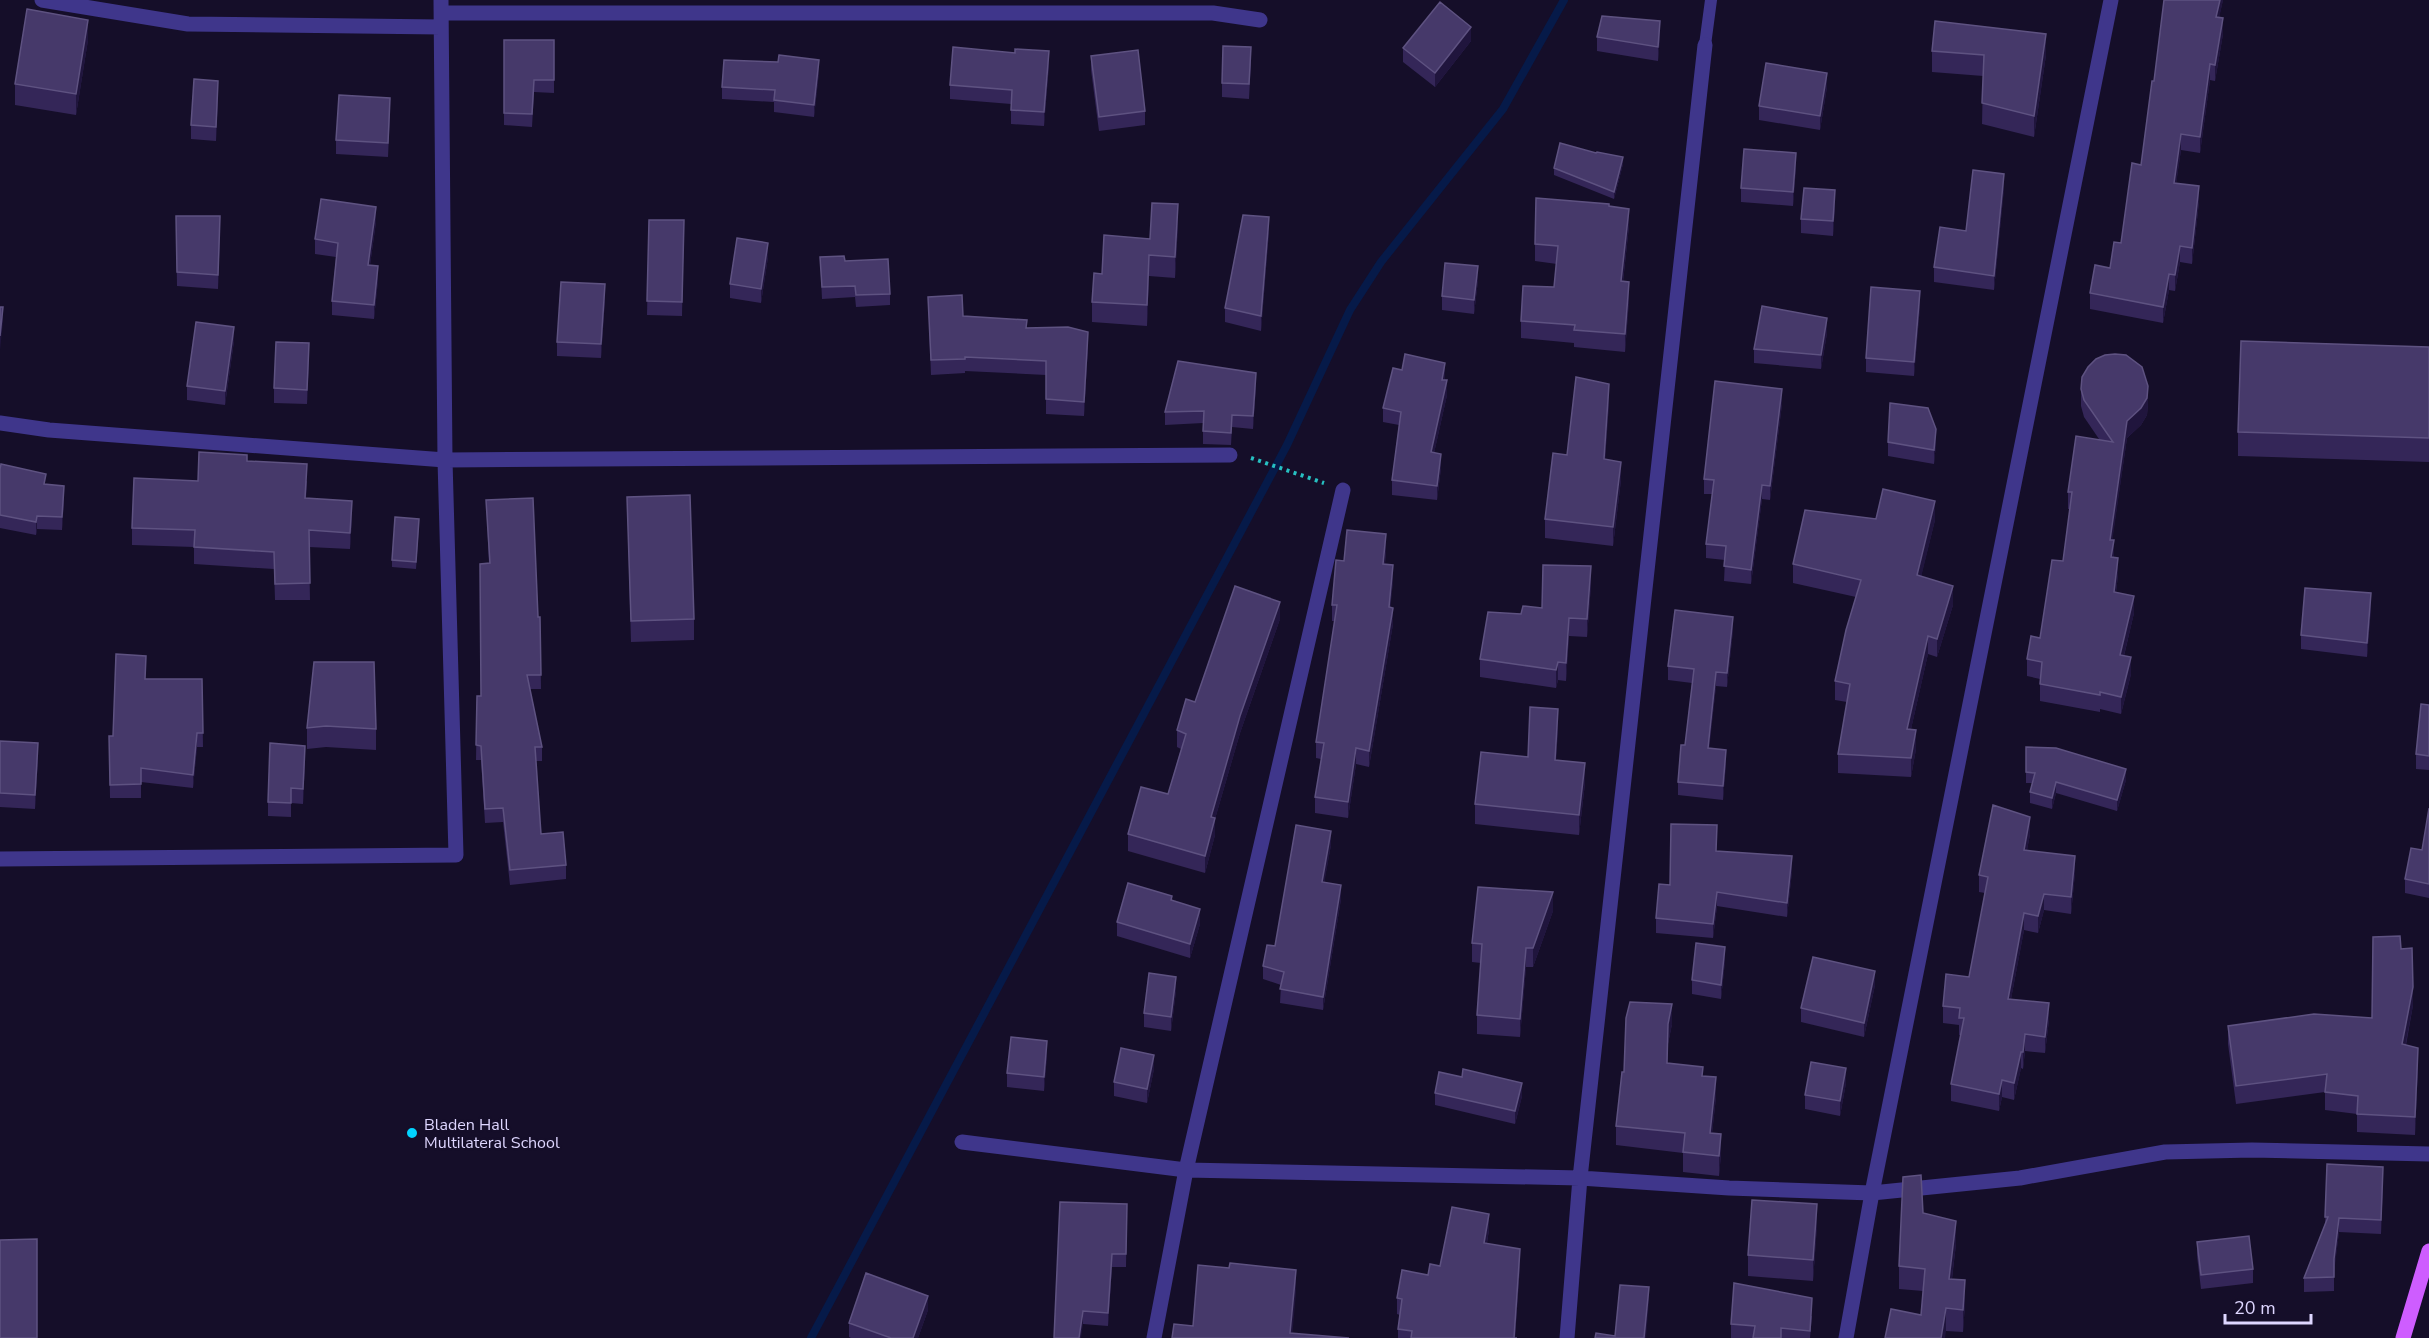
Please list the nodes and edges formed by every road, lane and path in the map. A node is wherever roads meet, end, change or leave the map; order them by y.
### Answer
1 (42, 0) edge
2 (1711, 0) edge
3 (2111, 0) edge
4 (441, 14) edge
5 (1260, 20) dead end
6 (1705, 45) joint
7 (0, 423) edge
8 (1230, 454) dead end
9 (1257, 459) dead end
10 (445, 460) junction
11 (1300, 475) dead end
12 (1343, 490) dead end
13 (0, 859) edge
14 (962, 1142) dead end
15 (2429, 1154) edge
16 (1186, 1170) junction
17 (1580, 1178) junction
18 (1872, 1193) junction
19 (2429, 1251) edge
20 (1154, 1338) edge
21 (1567, 1338) edge
22 (1846, 1338) edge
23 (2403, 1338) edge

1 - 4 street
2 - 6 lane
3 - 18 street
4 - 5 street
4 - 10 street
6 - 17 street
7 - 10 street
8 - 10 street
9 - 11 path
10 - 13 street
12 - 16 street
14 - 16 street
15 - 18 street
16 - 17 street
16 - 20 street
17 - 18 street
17 - 21 street
18 - 22 street
19 - 23 main road

